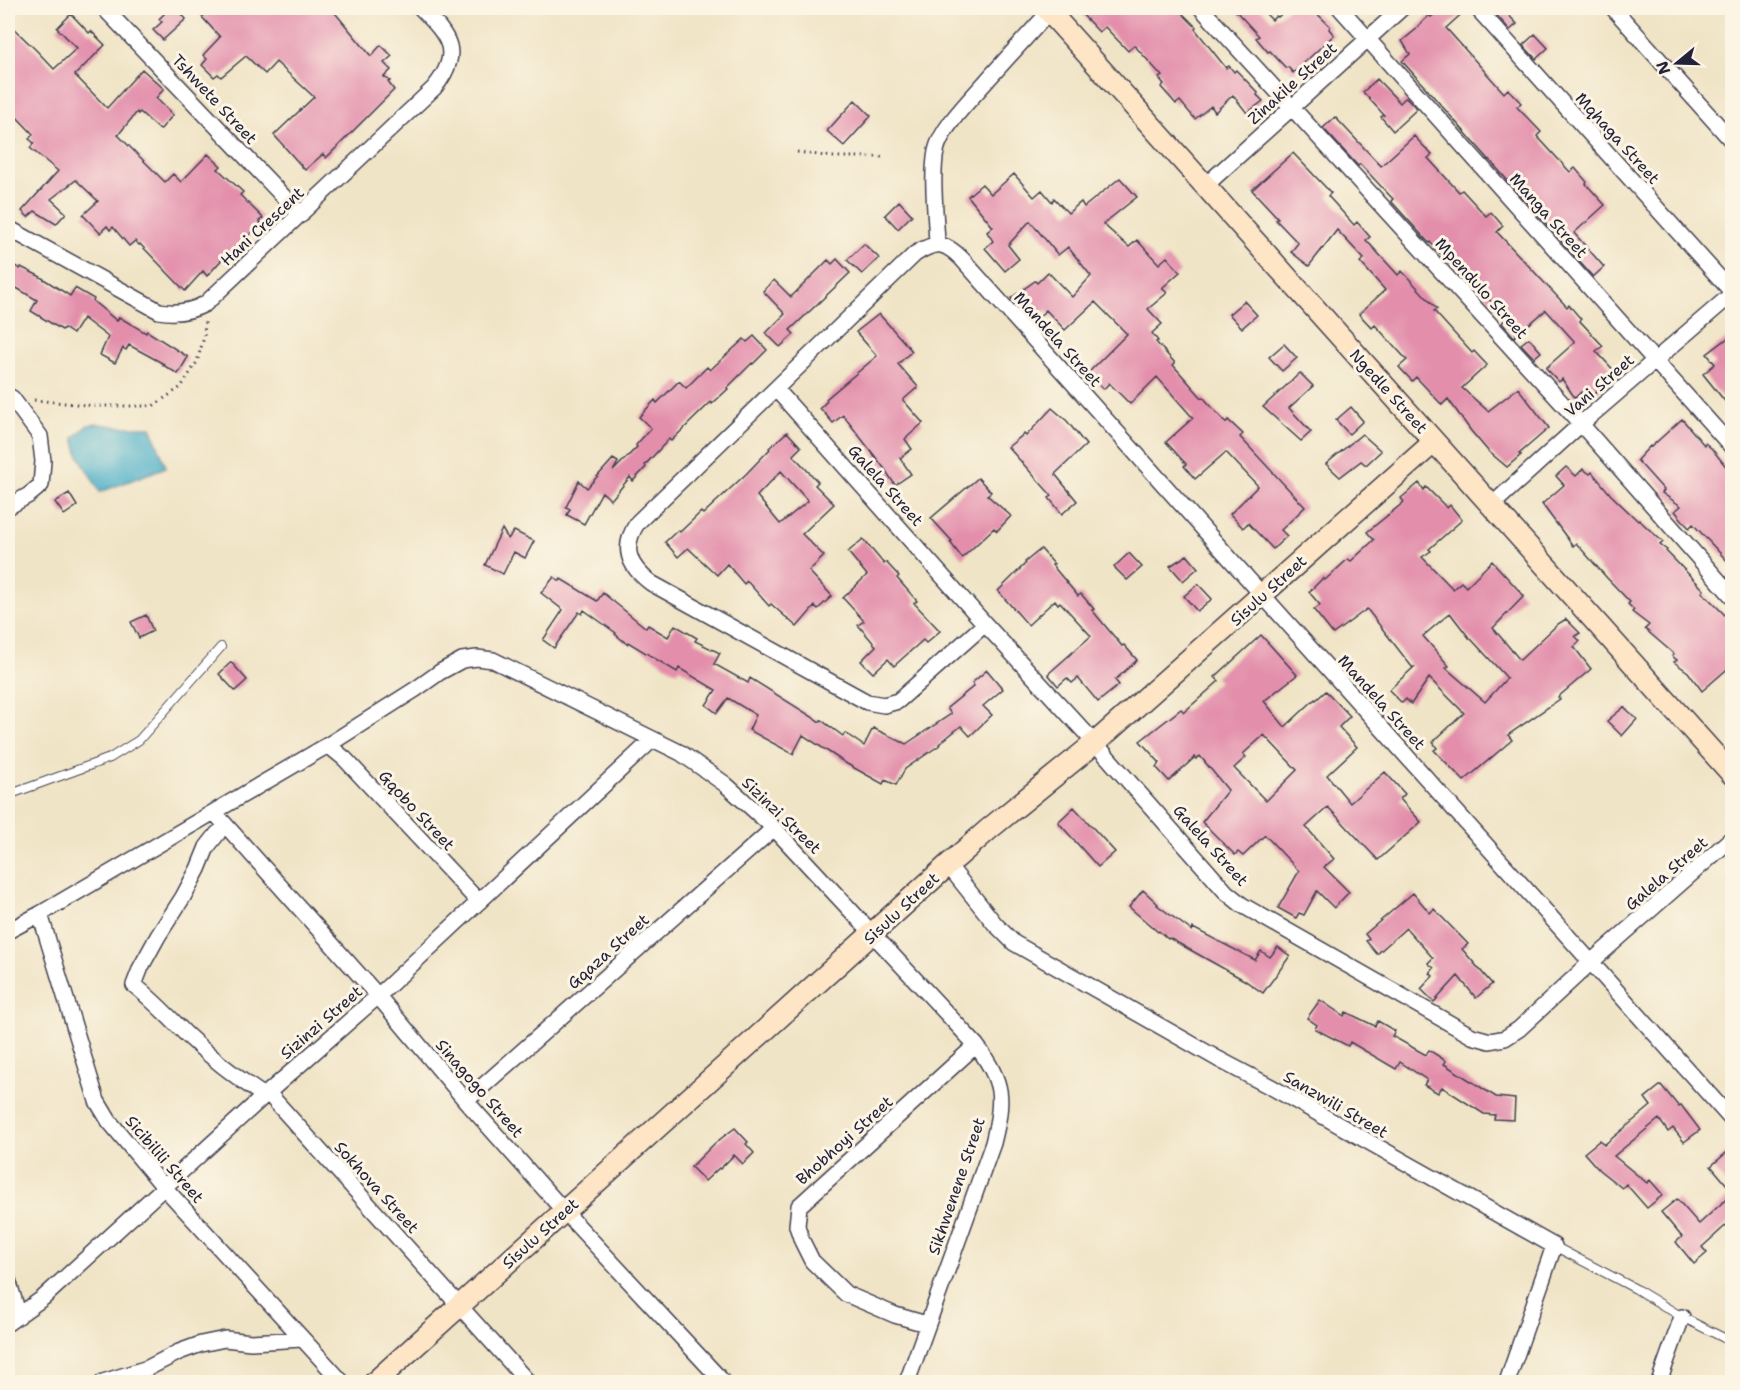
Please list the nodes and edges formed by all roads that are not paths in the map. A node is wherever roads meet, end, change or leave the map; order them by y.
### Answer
1 (104, 8) edge
2 (422, 8) edge
3 (1201, 8) edge
4 (1340, 8) edge
5 (1402, 8) edge
6 (1477, 8) edge
7 (1613, 8) edge
8 (1047, 10) edge
9 (1368, 38) junction
10 (1293, 107) junction
11 (1732, 141) edge
12 (1206, 185) junction
13 (300, 215) junction
14 (8, 228) edge
15 (937, 244) junction
16 (1732, 293) edge
17 (1655, 361) junction
18 (776, 389) junction
19 (10, 397) edge
20 (1581, 424) junction
21 (1434, 442) junction
22 (1732, 447) edge
23 (1492, 505) junction
24 (8, 507) edge
25 (1263, 594) junction
26 (1732, 596) edge
27 (986, 624) junction
28 (222, 647) dead end
29 (652, 740) junction
30 (1095, 743) junction
31 (328, 745) junction
32 (1732, 774) edge
33 (8, 795) edge
34 (214, 812) junction
35 (774, 828) junction
36 (218, 833) dead end
37 (1732, 838) edge
38 (948, 865) junction
39 (479, 902) junction
40 (40, 914) junction
41 (8, 931) edge
42 (872, 934) junction
43 (1590, 963) junction
44 (378, 996) junction
45 (976, 1045) junction
46 (266, 1094) junction
47 (466, 1101) junction
48 (1732, 1120) edge
49 (164, 1187) junction
50 (564, 1211) junction
51 (1554, 1246) junction
52 (8, 1280) edge
53 (459, 1306) junction
54 (1682, 1317) junction
55 (13, 1320) edge
56 (926, 1324) junction
57 (302, 1339) junction
58 (1732, 1342) edge
59 (103, 1383) edge
60 (342, 1383) edge
61 (375, 1383) edge
62 (528, 1383) edge
63 (723, 1383) edge
64 (906, 1383) edge
65 (1507, 1383) edge
66 (1659, 1383) edge

1 - 13 street, Tshwete Street
2 - 13 street, Hani Crescent
3 - 10 street, Mpendulo Street
4 - 9 street, Manga Street
5 - 9 street, Zinakile Street
6 - 16 street, Mqhaga Street
7 - 11 street
8 - 12 street, Ngedle Street
8 - 15 street
9 - 10 street, Zinakile Street
9 - 17 street, Manga Street
10 - 12 street, Zinakile Street
10 - 20 street, Mpendulo Street
12 - 21 street, Ngedle Street
13 - 14 street, Hani Crescent
15 - 18 street
15 - 25 street, Mandela Street
16 - 17 street, Vani Street
17 - 20 street, Vani Street
17 - 22 street, Manga Street
18 - 27 street, Galela Street
18 - 27 street
19 - 24 street
20 - 23 street, Vani Street
20 - 26 street, Mpendulo Street
21 - 23 street, Ngedle Street
21 - 25 street, Sisulu Street
23 - 32 street, Ngedle Street
25 - 30 street, Sisulu Street
25 - 43 street, Mandela Street
27 - 30 street, Galela Street
28 - 33 lane
29 - 31 street, Sizinzi Street
29 - 35 street, Sizinzi Street
29 - 39 street, Sizinzi Street
30 - 38 street, Sisulu Street
30 - 43 street, Galela Street
31 - 34 street, Sizinzi Street
31 - 39 street, Gqobo Street
34 - 40 street, Sizinzi Street
34 - 44 street, Sinagogo Street
35 - 42 street, Sizinzi Street
35 - 47 street, Gqaza Street
36 - 46 street, Sokhova Street
37 - 43 street, Galela Street
38 - 42 street, Sisulu Street
38 - 51 street, Sanzwili Street
39 - 44 street, Sizinzi Street
40 - 41 street, Sizinzi Street
40 - 49 street, Sicibilili Street
42 - 45 street, Sikhwenene Street
42 - 50 street, Sisulu Street
43 - 48 street, Mandela Street
44 - 46 street, Sizinzi Street
44 - 47 street, Sinagogo Street
45 - 56 street, Sikhwenene Street
45 - 56 street, Bhobhoyi Street
46 - 49 street, Sizinzi Street
46 - 53 street, Sokhova Street
47 - 50 street, Sinagogo Street
49 - 55 street, Sizinzi Street
49 - 57 street, Sicibilili Street
50 - 53 street, Sisulu Street
50 - 63 street, Sinagogo Street
51 - 54 lane, Sanzwili Street
51 - 65 street
52 - 55 street
53 - 61 street, Sisulu Street
53 - 62 street, Sokhova Street
54 - 58 lane, Sanzwili Street
54 - 66 street
56 - 64 street, Sikhwenene Street
57 - 59 street
57 - 60 street, Sicibilili Street

